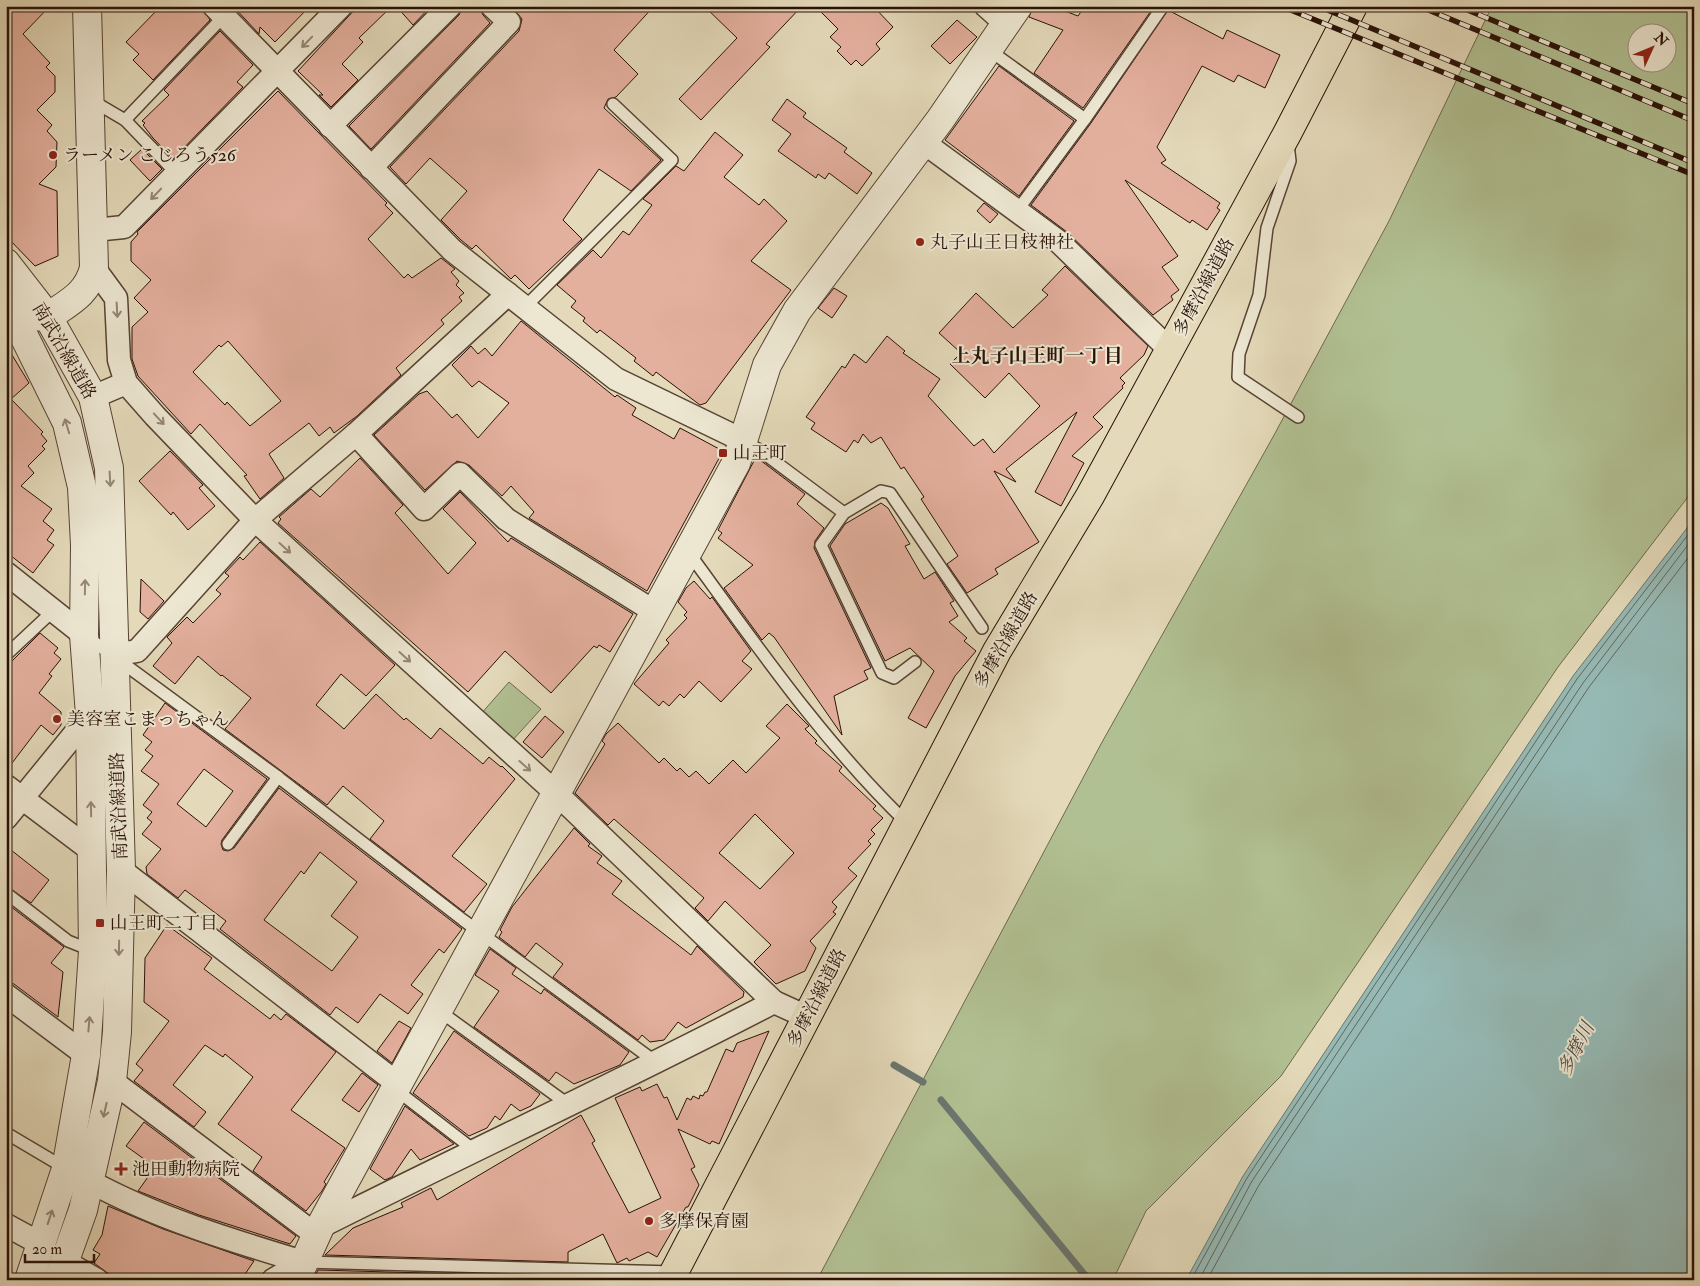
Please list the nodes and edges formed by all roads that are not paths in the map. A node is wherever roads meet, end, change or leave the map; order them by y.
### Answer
1 (87, 6) edge
2 (341, 6) edge
3 (450, 6) edge
4 (492, 6) edge
5 (1353, 6) edge
6 (1161, 8) dead end
7 (219, 11) edge
8 (1003, 12) edge
9 (990, 50) junction
10 (278, 72) junction
11 (89, 98) junction
12 (613, 104) dead end
13 (1085, 119) junction
14 (125, 120) junction
15 (330, 126) junction
16 (1288, 132) junction
17 (923, 142) junction
18 (371, 168) junction
19 (176, 173) junction
20 (1017, 211) junction
21 (94, 230) junction
22 (6, 263) edge
23 (94, 268) junction
24 (516, 301) junction
25 (8, 313) edge
26 (48, 317) junction
27 (1170, 350) junction
28 (126, 383) junction
29 (93, 397) junction
30 (1298, 417) dead end
31 (356, 434) junction
32 (742, 440) junction
33 (844, 512) junction
34 (254, 520) junction
35 (688, 552) junction
36 (6, 574) edge
37 (53, 611) junction
38 (655, 612) junction
39 (982, 628) dead end
40 (84, 635) junction
41 (113, 655) junction
42 (6, 656) edge
43 (915, 662) dead end
44 (90, 715) junction
45 (278, 776) junction
46 (14, 792) edge
47 (556, 794) junction
48 (6, 818) edge
49 (907, 823) junction
50 (228, 844) dead end
51 (92, 851) junction
52 (121, 870) junction
53 (6, 892) edge
54 (480, 932) junction
55 (93, 951) junction
56 (6, 995) edge
57 (774, 1002) junction
58 (438, 1010) junction
59 (807, 1017) junction
60 (86, 1055) junction
61 (657, 1063) junction
62 (112, 1081) junction
63 (396, 1086) junction
64 (569, 1105) junction
65 (6, 1133) edge
66 (474, 1150) junction
67 (78, 1175) junction
68 (6, 1224) edge
69 (318, 1231) junction
70 (42, 1244) junction
71 (61, 1270) edge
72 (300, 1271) edge
73 (672, 1276) edge
74 (29, 1280) edge
75 (97, 1280) edge
76 (273, 1280) edge

1 - 11 street
2 -> 10 street
3 - 15 street
4 - 18 street
5 - 16 main road, 多摩沿線道路
6 - 13 lane
7 - 10 street
7 - 14 lane
8 - 9 street
9 - 13 lane
9 - 17 street
10 - 15 street
10 - 19 street
11 - 14 lane
11 - 21 street
12 - 24 lane
13 - 20 lane
14 - 19 lane
15 - 18 street
16 - 27 main road, 多摩沿線道路
16 - 30 lane
17 - 20 street
17 - 32 street
18 - 24 street
19 -> 21 street
20 - 27 street
21 - 23 street
22 - 26 street, 南武沿線道路
23 - 26 street
23 -> 28 street
24 - 31 street
24 - 32 street
25 - 26 street
40 -> 25 street, 南武沿線道路
26 - 29 street, 南武沿線道路
27 - 49 main road, 多摩沿線道路
28 - 29 street
28 -> 34 street
29 -> 41 street, 南武沿線道路
31 - 34 street
31 - 38 street
32 - 33 lane
32 - 35 street
33 - 39 lane
33 - 43 lane
34 - 41 street
34 -> 47 street
35 - 38 street
35 - 49 lane
36 - 37 street
37 - 40 street
37 - 42 lane
38 - 47 street
40 - 41 lane
40 - 44 street, 南武沿線道路
41 - 45 lane
41 - 52 street, 南武沿線道路
44 - 46 street
51 -> 44 street, 南武沿線道路
45 - 50 lane
45 - 54 lane
46 - 48 street
46 - 51 street
47 - 54 street
47 - 57 street
49 - 59 main road, 多摩沿線道路
51 - 55 street, 南武沿線道路
52 -> 62 street, 南武沿線道路
52 - 63 street
53 - 55 lane
54 - 58 street
54 - 61 lane
60 -> 55 street, 南武沿線道路
56 - 60 street
57 - 59 street
57 - 61 street
58 - 63 street
58 - 64 lane
59 - 73 main road, 多摩沿線道路
60 - 67 street, 南武沿線道路
61 - 64 street
62 -> 67 street, 南武沿線道路
62 - 69 street
63 - 66 lane
63 - 69 street
64 - 66 street
65 - 67 lane
66 - 69 street
70 -> 67 street, 南武沿線道路
67 - 71 street, 南武沿線道路
67 - 72 street
68 - 70 street
69 - 72 street
70 - 74 street, 南武沿線道路
71 - 75 street
72 - 73 lane
72 - 76 street

